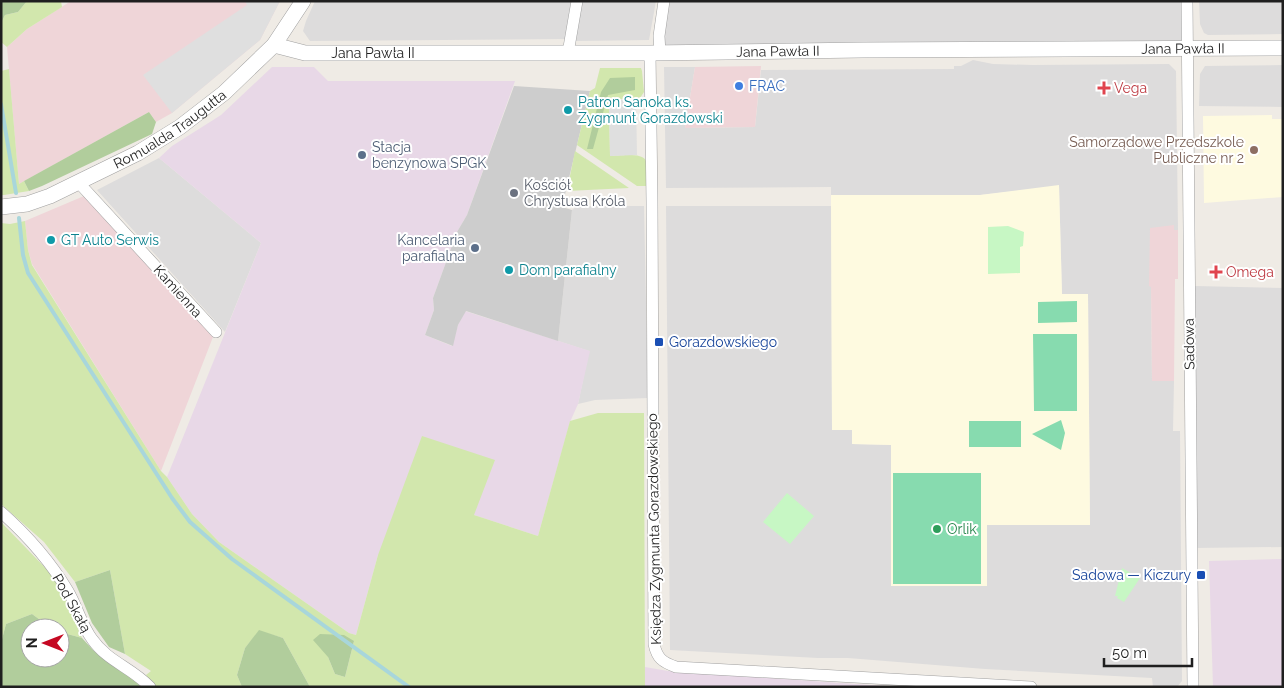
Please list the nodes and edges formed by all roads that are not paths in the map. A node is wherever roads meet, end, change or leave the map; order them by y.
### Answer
1 (303, 1) edge
2 (577, 1) edge
3 (664, 1) edge
4 (1187, 1) edge
5 (274, 45) junction
6 (1187, 48) junction
7 (1283, 48) edge
8 (568, 53) junction
9 (655, 53) junction
10 (79, 183) junction
11 (1, 207) edge
12 (216, 332) dead end
13 (1, 512) edge
14 (150, 687) edge
15 (1031, 687) edge
16 (1193, 687) edge

1 - 5 street, Romualda Traugutta
2 - 8 street
3 - 9 street
4 - 6 street, Sadowa
5 - 8 street, Jana Pawła II
5 - 10 street, Romualda Traugutta
6 - 7 street, Jana Pawła II
6 - 9 street, Jana Pawła II
6 - 16 street, Sadowa
8 - 9 street, Jana Pawła II
9 - 15 street, Księdza Zygmunta Gorazdowskiego
10 - 11 street, Romualda Traugutta
10 - 12 street, Kamienna
13 - 14 street, Pod Skałą

